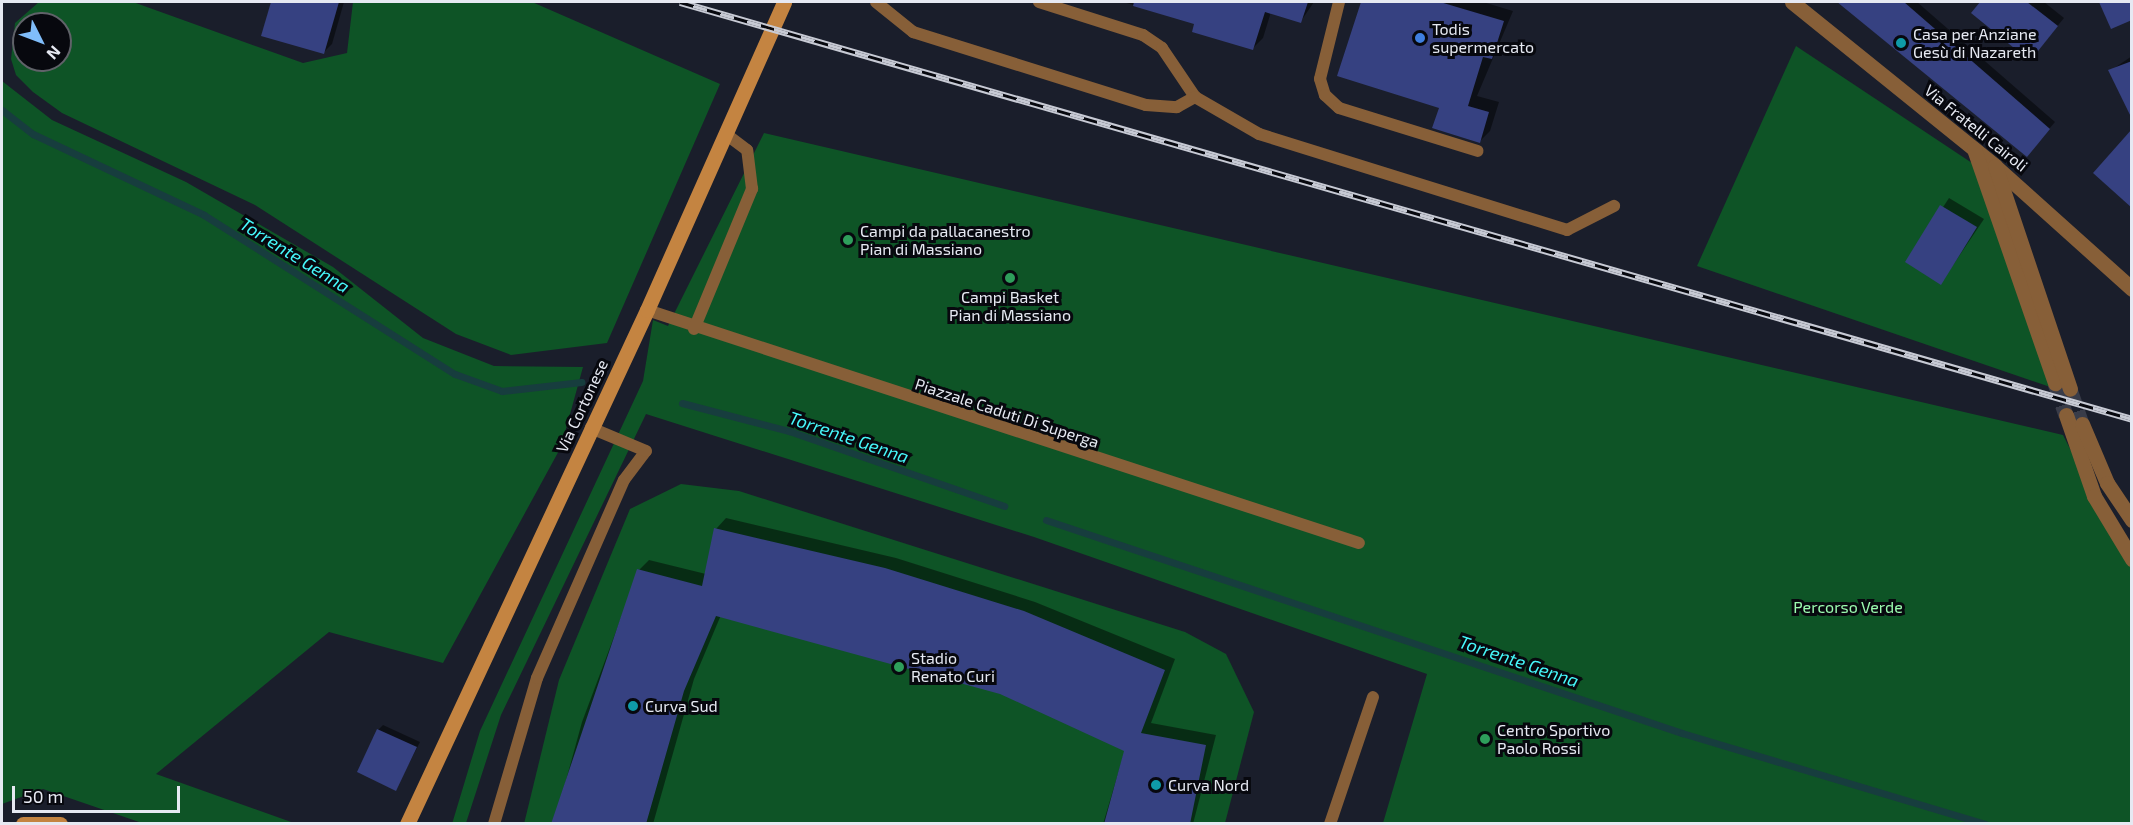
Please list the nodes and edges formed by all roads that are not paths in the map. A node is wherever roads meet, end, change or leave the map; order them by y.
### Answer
1 (784, 2) edge
2 (876, 2) edge
3 (1039, 2) edge
4 (1338, 2) edge
5 (1792, 2) edge
6 (1195, 97) junction
7 (726, 134) junction
8 (1974, 149) junction
9 (1478, 151) dead end
10 (1995, 166) junction
11 (1614, 206) dead end
12 (2132, 289) edge
13 (647, 310) junction
14 (694, 329) junction
15 (2055, 383) tunnel mouth
16 (2070, 389) tunnel mouth
17 (2066, 415) tunnel mouth
18 (2082, 424) tunnel mouth
19 (591, 428) junction
20 (2129, 512) edge
21 (1359, 543) dead end
22 (2132, 559) edge
23 (1372, 697) dead end
24 (23, 824) edge
25 (60, 824) edge
26 (407, 824) edge
27 (494, 824) edge
28 (1330, 824) edge

1 - 7 main road, Via Cortonese
2 - 6 lane
3 - 6 lane
4 - 9 lane
5 - 8 street, Via Fratelli Cairoli
6 - 11 lane
7 - 13 main road, Via Cortonese
7 - 14 lane
8 - 10 street, Via Fratelli Cairoli
8 - 15 street
10 - 12 street, Via Fratelli Cairoli
10 - 16 street
13 - 14 lane, Piazzale Caduti Di Superga
13 - 19 main road, Via Cortonese
14 - 21 lane, Piazzale Caduti Di Superga
17 - 22 street
18 - 20 street
19 - 26 main road, Via Cortonese
19 - 27 lane
23 - 28 lane
24 - 25 main road

